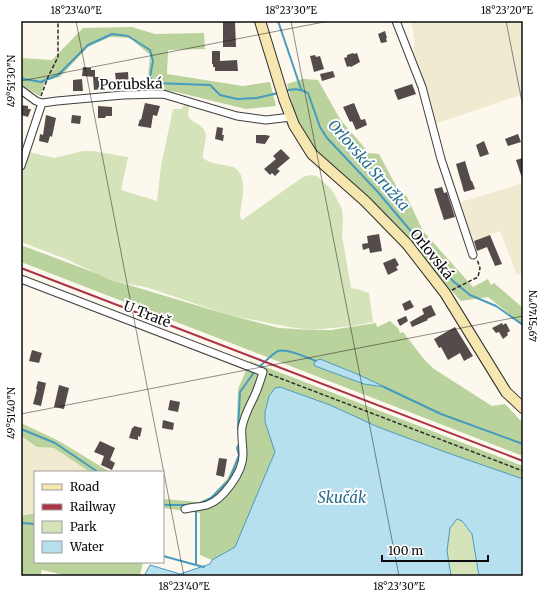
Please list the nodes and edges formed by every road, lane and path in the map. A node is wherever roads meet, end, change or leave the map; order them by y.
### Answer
1 (58, 21) edge
2 (260, 21) edge
3 (396, 21) edge
4 (44, 88) dead end
5 (21, 90) edge
6 (42, 103) junction
7 (291, 117) junction
8 (21, 166) edge
9 (473, 255) joint
10 (21, 279) edge
11 (457, 287) dead end
12 (262, 371) junction
13 (523, 408) edge
14 (523, 471) edge
15 (188, 508) dead end

1 - 4 path
2 - 7 main road, Orlovská
3 - 9 street
5 - 6 street
6 - 7 street, Porubská
6 - 8 street
7 - 13 main road, Orlovská
9 - 11 path
10 - 12 street, U Tratě
12 - 14 path
12 - 15 street

